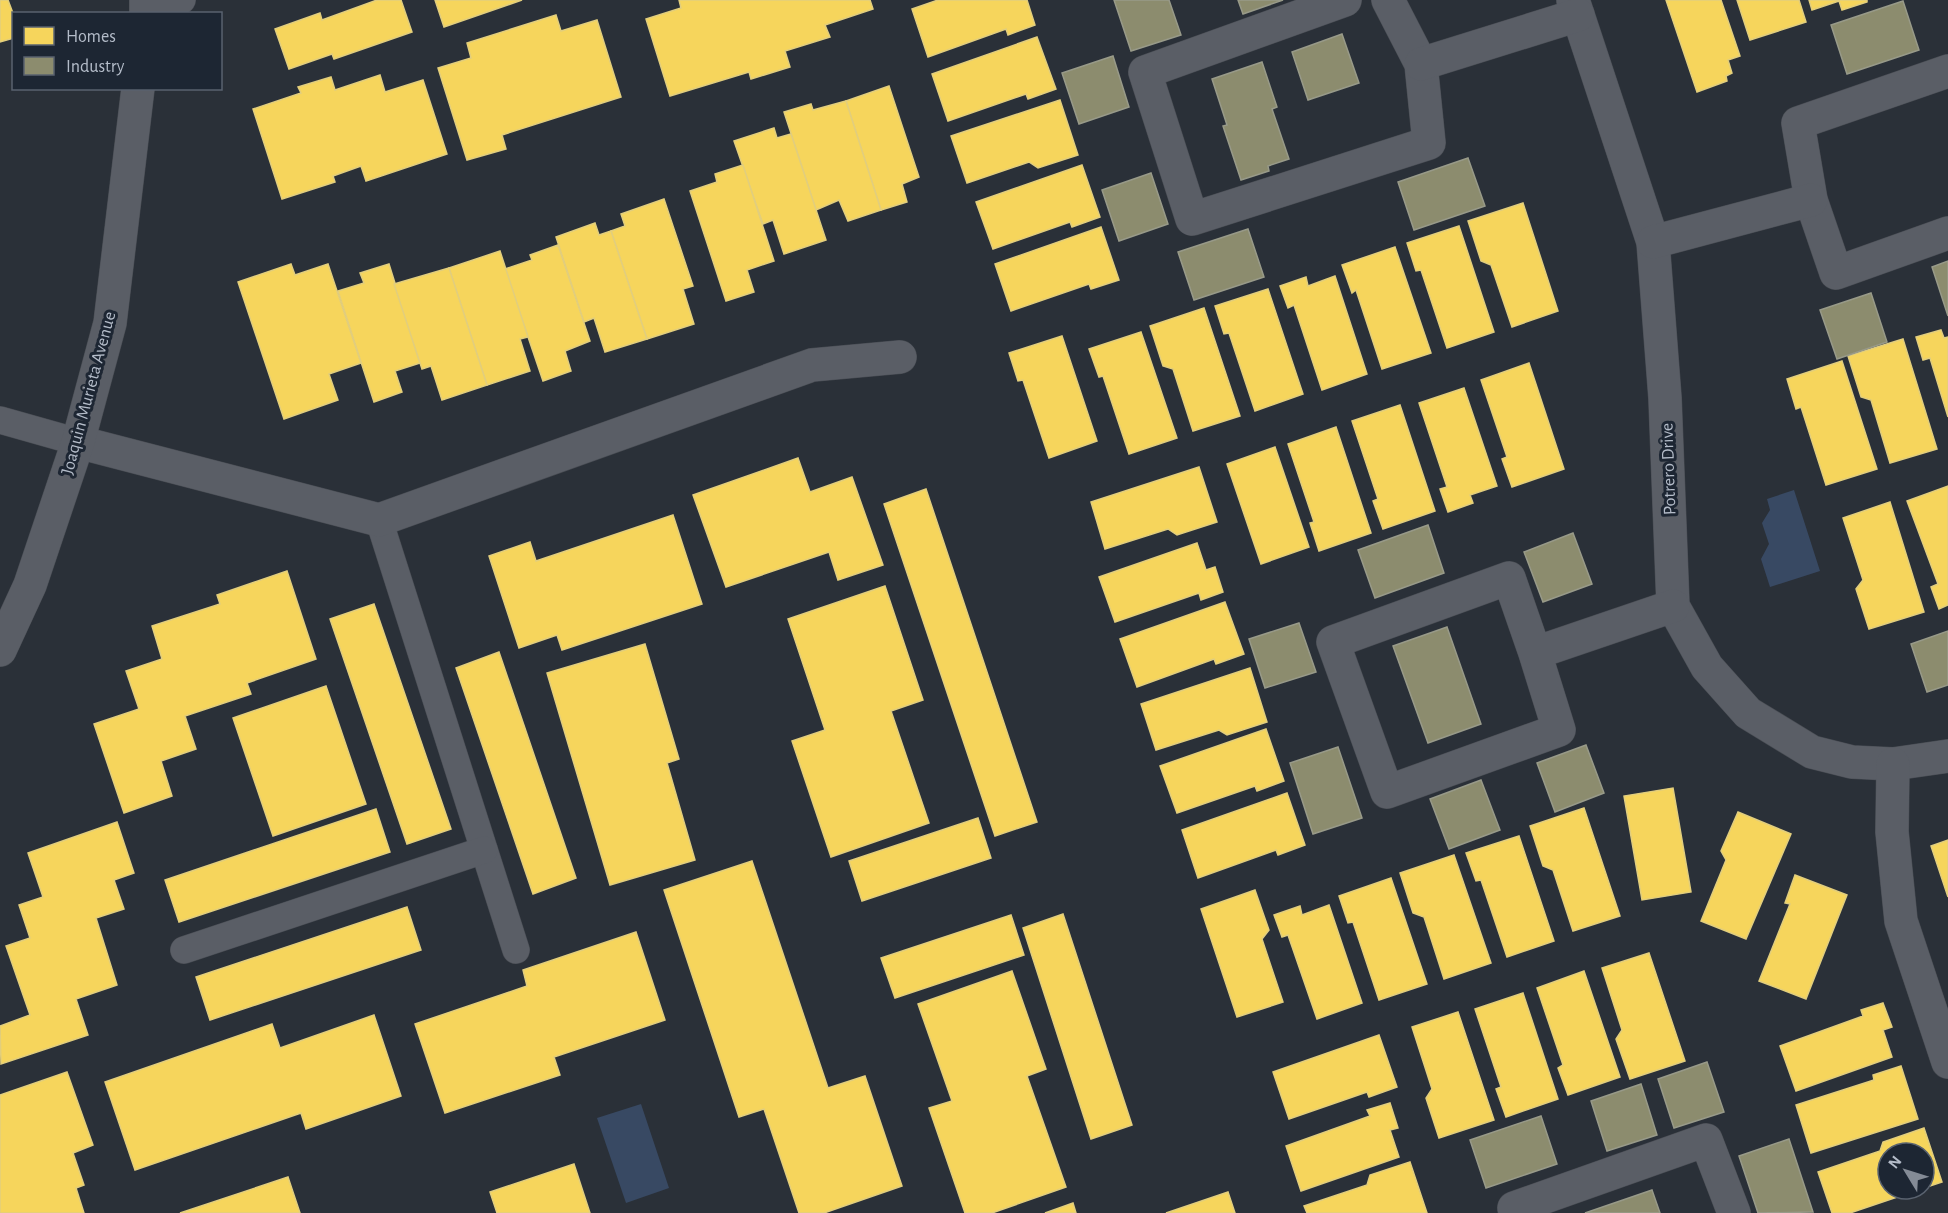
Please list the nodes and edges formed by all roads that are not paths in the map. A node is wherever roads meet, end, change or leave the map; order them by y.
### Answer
1 (182, 0) edge
2 (1345, 0) edge
3 (1388, 0) edge
4 (147, 6) edge
5 (1576, 7) edge
6 (1421, 64) junction
7 (1948, 70) edge
8 (138, 90) edge
9 (1811, 200) junction
10 (1948, 233) edge
11 (1653, 242) junction
12 (900, 357) dead end
13 (0, 420) edge
14 (78, 442) junction
15 (379, 520) junction
16 (1673, 606) junction
17 (0, 650) edge
18 (1535, 653) junction
19 (1948, 756) edge
20 (1893, 764) junction
21 (484, 850) junction
22 (184, 950) dead end
23 (516, 950) dead end
24 (1948, 1060) edge
25 (1516, 1213) edge
26 (1734, 1213) edge

1 - 4 lane
2 - 6 street
3 - 6 street
5 - 6 street
5 - 11 street, Potrero Drive
7 - 9 street
8 - 14 street, Joaquin Murieta Avenue
9 - 10 street
9 - 11 street
11 - 16 street, Potrero Drive
12 - 15 street
13 - 14 lane
14 - 15 street
14 - 17 street, Joaquin Murieta Avenue
15 - 21 lane
16 - 18 street
16 - 20 street, Potrero Drive
18 - 18 street
19 - 20 street, Potrero Drive
20 - 24 street
21 - 22 lane
21 - 23 lane
25 - 26 street

